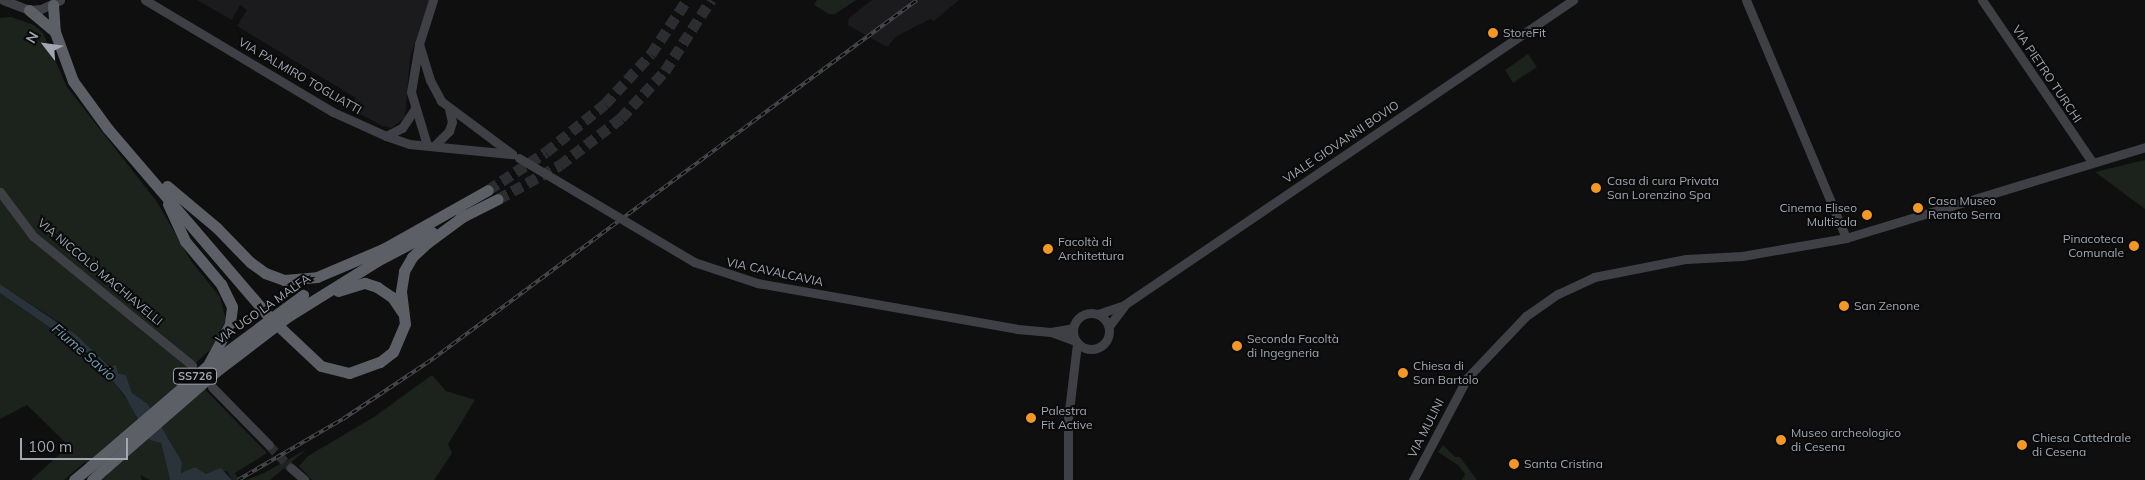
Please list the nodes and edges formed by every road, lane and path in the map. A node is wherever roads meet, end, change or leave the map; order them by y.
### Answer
1 (145, 0) edge
2 (434, 0) edge
3 (1573, 0) edge
4 (1746, 0) edge
5 (1982, 0) edge
6 (2, 2) edge
7 (56, 2) edge
8 (29, 10) junction
9 (55, 32) junction
10 (419, 44) junction
11 (448, 107) junction
12 (414, 110) junction
13 (108, 129) junction
14 (386, 136) junction
15 (430, 145) junction
16 (2145, 147) edge
17 (515, 156) junction
18 (2092, 162) junction
19 (155, 181) junction
20 (488, 190) tunnel mouth
21 (0, 192) edge
22 (498, 199) tunnel mouth
23 (465, 216) junction
24 (1846, 238) junction
25 (390, 246) junction
26 (1124, 305) junction
27 (403, 313) junction
28 (1098, 314) junction
29 (287, 317) junction
30 (1109, 326) junction
31 (1073, 328) junction
32 (1051, 332) junction
33 (1076, 342) junction
34 (1094, 350) junction
35 (192, 365) dead end
36 (206, 367) junction
37 (1076, 369) junction
38 (212, 387) dead end
39 (269, 446) tunnel mouth
40 (98, 467) junction
41 (291, 468) tunnel mouth
42 (74, 480) edge
43 (92, 480) edge
44 (305, 480) edge
45 (1068, 480) edge
46 (1413, 480) edge

1 - 14 street, VIA PALMIRO TOGLIATTI
2 - 10 street
3 - 26 street, VIALE GIOVANNI BOVIO
4 - 24 street
5 - 18 street, VIA PIETRO TURCHI
6 - 8 street
7 - 8 street
7 - 9 highway
8 - 9 highway
9 - 13 highway
10 - 11 street, VIA CAVALCAVIA
10 - 12 street
11 - 15 street
11 - 17 street, VIA CAVALCAVIA
12 - 14 street
12 - 15 street
13 - 19 highway
13 - 25 highway
14 - 15 street, VIA PALMIRO TOGLIATTI
15 - 17 street, VIA PALMIRO TOGLIATTI
16 - 18 street, VIA MULINI
17 - 32 street, VIA CAVALCAVIA, bridge
18 - 24 street, VIA MULINI
19 - 27 highway
19 - 36 highway, bridge
20 - 25 highway, VIA UGO LA MALFA / SS726
21 - 35 street, VIA NICCOLÒ MACHIAVELLI
22 - 23 highway, VIA UGO LA MALFA / SS726
23 - 27 highway
23 - 29 highway, VIA UGO LA MALFA / SS726
24 - 46 street, VIA MULINI
25 - 36 highway, VIA UGO LA MALFA / SS726, bridge
26 - 28 street, VIALE GIOVANNI BOVIO
26 - 30 street, VIALE GIOVANNI BOVIO
27 - 29 highway
28 - 30 street
28 - 31 street
29 - 40 highway, VIA UGO LA MALFA / SS726, bridge
30 - 34 street
31 - 32 street, VIA CAVALCAVIA
31 - 33 street
32 - 33 street, VIA CAVALCAVIA
33 - 34 street
33 - 37 street
34 - 37 street
36 - 40 highway, VIA UGO LA MALFA / SS726, bridge
37 - 45 street
38 - 39 street
40 - 42 highway, VIA UGO LA MALFA / SS726
40 - 43 highway, VIA UGO LA MALFA / SS726
41 - 44 street

